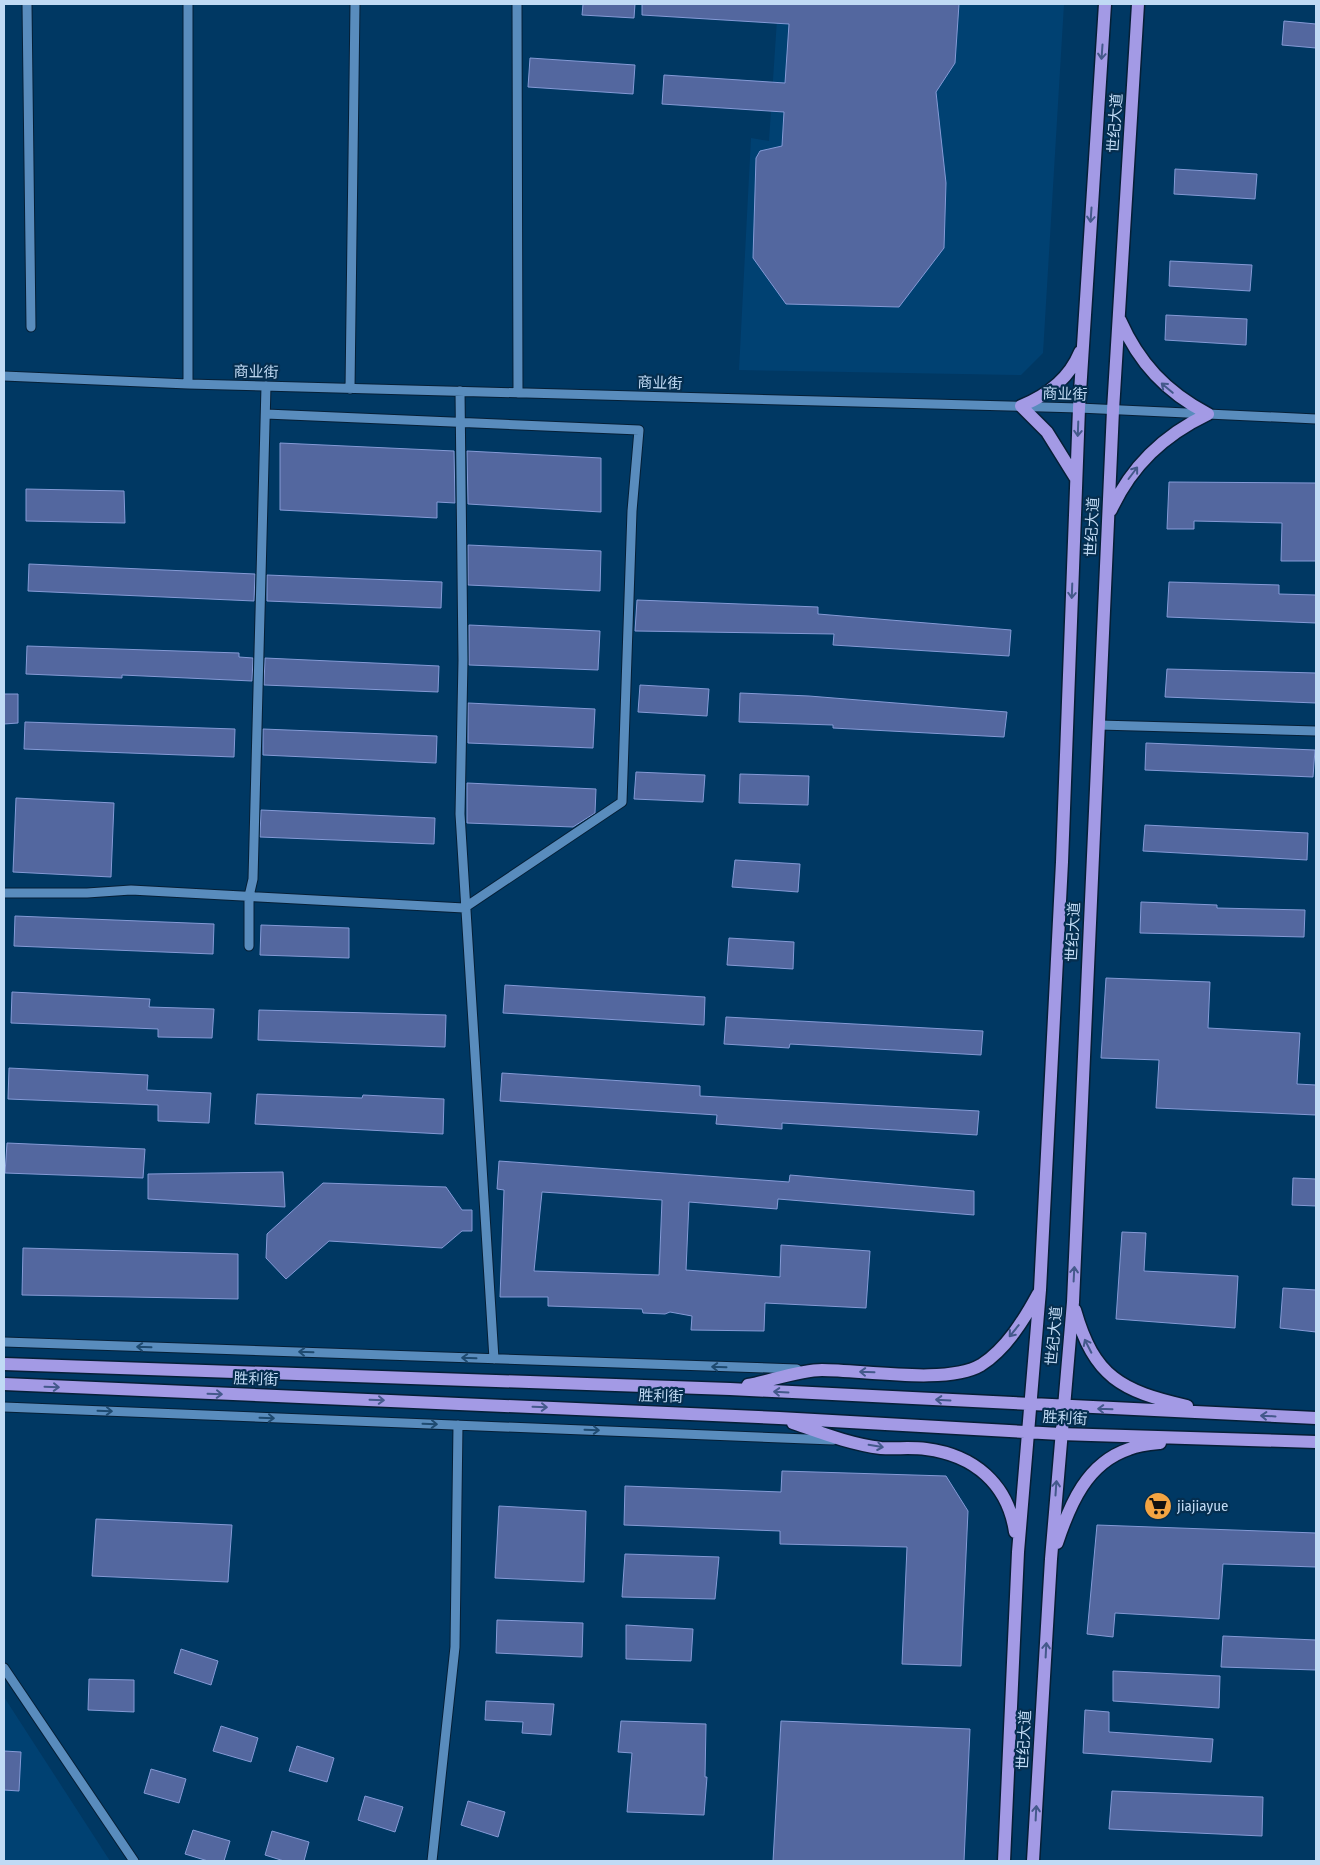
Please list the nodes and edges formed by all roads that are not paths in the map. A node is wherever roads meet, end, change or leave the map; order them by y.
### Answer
1 (27, 4) edge
2 (188, 4) edge
3 (355, 4) edge
4 (517, 4) edge
5 (1105, 4) edge
6 (1138, 4) edge
7 (1119, 318) junction
8 (31, 327) dead end
9 (1083, 344) junction
10 (4, 376) edge
11 (188, 384) junction
12 (266, 386) junction
13 (350, 388) junction
14 (460, 391) junction
15 (518, 393) junction
16 (1021, 406) junction
17 (1079, 408) junction
18 (266, 414) junction
19 (1208, 414) junction
20 (1316, 419) edge
21 (1076, 480) junction
22 (1108, 515) junction
23 (1099, 725) junction
24 (1316, 731) edge
25 (4, 892) edge
26 (249, 896) junction
27 (464, 908) junction
28 (249, 946) dead end
29 (1040, 1290) junction
30 (1073, 1302) junction
31 (4, 1342) edge
32 (494, 1359) junction
33 (4, 1364) edge
34 (820, 1370) junction
35 (4, 1384) edge
36 (730, 1389) junction
37 (1030, 1405) junction
38 (4, 1407) edge
39 (1064, 1408) junction
40 (1219, 1413) junction
41 (779, 1418) junction
42 (1316, 1418) edge
43 (458, 1425) junction
44 (1026, 1432) junction
45 (1060, 1434) junction
46 (1218, 1439) junction
47 (843, 1440) junction
48 (1316, 1442) edge
49 (1018, 1552) junction
50 (1051, 1559) junction
51 (4, 1668) edge
52 (134, 1861) edge
53 (432, 1861) edge
54 (1004, 1861) edge
55 (1034, 1861) edge

1 - 8 street
2 - 11 street
3 - 13 street
4 - 15 street
5 -> 9 main road, 世纪大道
6 - 7 main road, 世纪大道
19 -> 7 main road
7 - 22 main road, 世纪大道
9 - 16 main road
9 - 17 main road, 世纪大道
10 - 11 street, 商业街
11 - 12 street, 商业街
12 - 13 street, 商业街
12 - 18 street
13 - 14 street, 商业街
14 - 15 street, 商业街
14 - 27 street
15 - 16 street, 商业街
16 - 17 street, 商业街
16 - 21 main road
17 - 19 street, 商业街
17 -> 21 main road, 世纪大道
18 - 26 street
18 - 27 street
19 - 20 street, 商业街
22 -> 19 main road
21 -> 29 main road, 世纪大道
22 - 23 main road, 世纪大道
23 - 24 street
30 -> 23 main road, 世纪大道
25 - 26 street
26 - 27 street
26 - 28 street
27 - 32 street
29 -> 34 main road
29 - 37 main road, 世纪大道
30 - 39 main road, 世纪大道
40 -> 30 main road
32 -> 31 street
34 -> 32 street
33 - 36 main road, 胜利街
34 - 36 main road
35 -> 41 main road, 胜利街
37 -> 36 main road, 胜利街
37 - 39 main road, 胜利街
37 - 44 main road, 世纪大道
38 -> 43 street
40 -> 39 main road, 胜利街
39 - 45 main road, 世纪大道
42 -> 40 main road, 胜利街
41 - 44 main road, 胜利街
41 - 47 main road
43 -> 47 street
43 - 53 street
44 - 45 main road, 胜利街
44 - 49 main road, 世纪大道
45 - 46 main road, 胜利街
50 -> 45 main road, 世纪大道
46 - 48 main road, 胜利街
46 - 50 main road
47 -> 49 main road
49 - 54 main road, 世纪大道
55 -> 50 main road, 世纪大道
51 - 52 street

